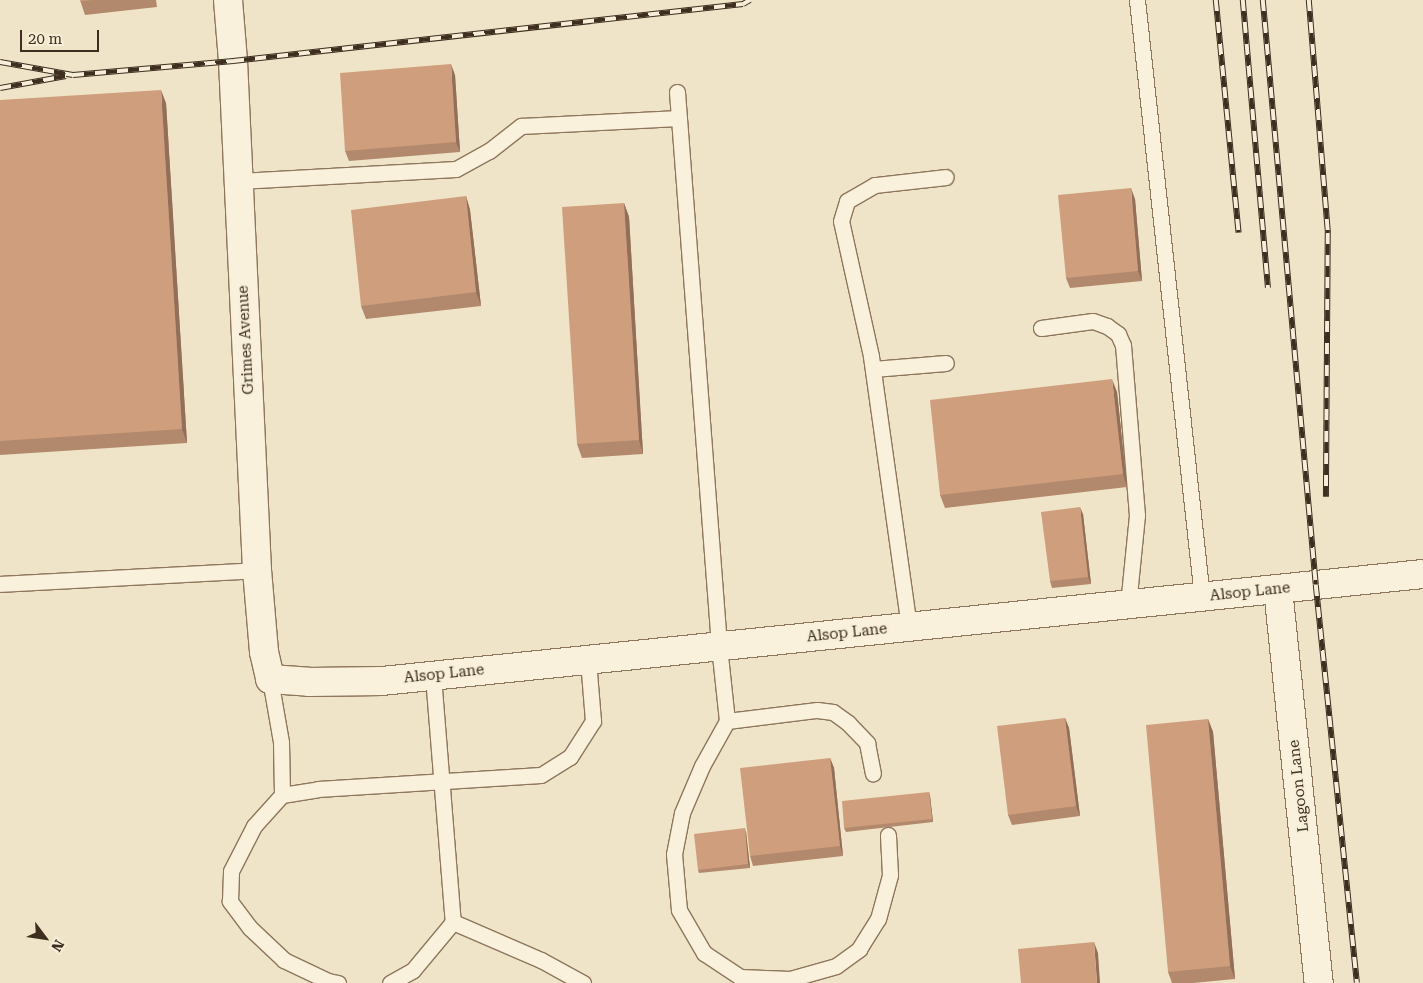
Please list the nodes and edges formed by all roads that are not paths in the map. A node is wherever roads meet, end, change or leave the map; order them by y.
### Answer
1 (228, 0) edge
2 (1137, 0) edge
3 (677, 92) dead end
4 (679, 118) junction
5 (946, 177) dead end
6 (239, 181) junction
7 (1041, 328) dead end
8 (946, 363) dead end
9 (873, 369) junction
10 (257, 570) junction
11 (1423, 574) edge
12 (0, 584) edge
13 (1278, 590) junction
14 (1202, 597) junction
15 (1128, 605) junction
16 (909, 627) junction
17 (719, 646) junction
18 (588, 660) junction
19 (433, 676) junction
20 (270, 678) junction
21 (727, 721) junction
22 (873, 773) dead end
23 (442, 782) junction
24 (282, 796) junction
25 (888, 835) dead end
26 (453, 922) junction
27 (338, 983) edge
28 (390, 983) edge
29 (583, 983) edge
30 (1319, 983) edge

1 - 6 street, Grimes Avenue
2 - 14 lane
3 - 4 lane
4 - 6 lane
4 - 17 lane
5 - 9 lane
6 - 10 street, Grimes Avenue
7 - 15 lane
8 - 9 lane
9 - 16 lane
10 - 12 lane
10 - 20 street, Grimes Avenue
11 - 13 street, Alsop Lane
13 - 14 street, Alsop Lane
13 - 30 street, Lagoon Lane
14 - 15 street, Alsop Lane
15 - 16 street, Alsop Lane
16 - 17 street, Alsop Lane
17 - 18 street, Alsop Lane
17 - 21 lane
18 - 19 street, Alsop Lane
18 - 23 lane
19 - 20 street, Alsop Lane
19 - 23 lane
20 - 24 lane
21 - 22 lane
21 - 25 lane
23 - 24 lane
23 - 26 lane
24 - 27 lane
26 - 28 lane
26 - 29 lane

